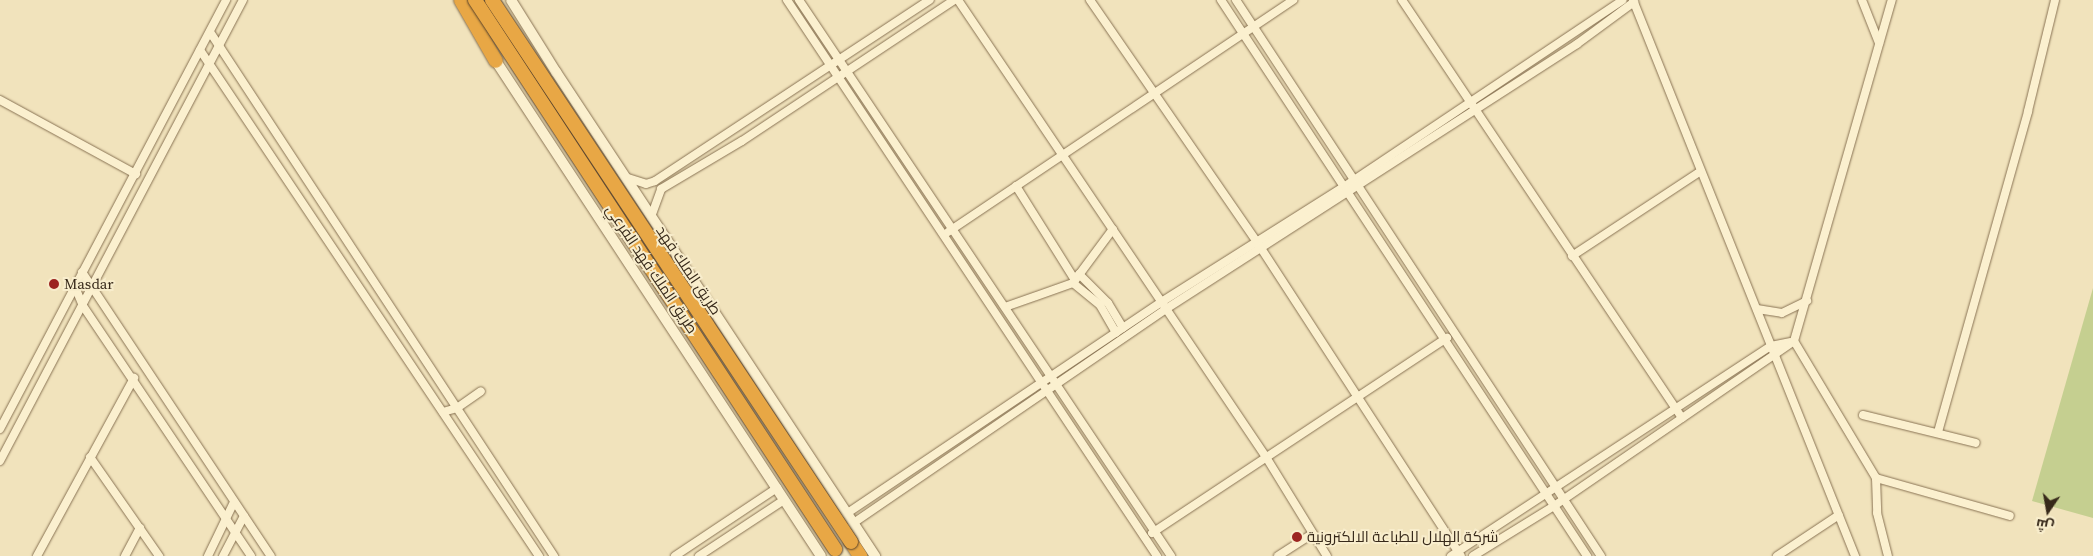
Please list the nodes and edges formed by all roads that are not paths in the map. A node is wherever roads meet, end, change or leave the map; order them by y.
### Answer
1 (226, 0) edge
2 (243, 0) edge
3 (456, 0) edge
4 (461, 0) edge
5 (475, 0) edge
6 (492, 0) edge
7 (511, 0) edge
8 (788, 0) edge
9 (799, 0) edge
10 (930, 0) edge
11 (956, 0) edge
12 (1090, 0) edge
13 (1221, 0) edge
14 (1236, 0) edge
15 (1294, 0) edge
16 (1402, 0) edge
17 (1623, 0) edge
18 (1862, 0) edge
19 (1892, 0) edge
20 (2055, 0) edge
21 (1634, 1) edge
22 (888, 28) junction
23 (1255, 28) junction
24 (210, 32) junction
25 (1244, 34) junction
26 (895, 39) junction
27 (1879, 43) junction
28 (219, 46) junction
29 (200, 50) junction
30 (838, 60) junction
31 (496, 61) junction
32 (210, 63) junction
33 (832, 67) junction
34 (846, 71) junction
35 (838, 77) junction
36 (1156, 93) junction
37 (0, 100) edge
38 (1471, 105) junction
39 (735, 131) junction
40 (742, 141) junction
41 (1062, 155) junction
42 (1702, 171) junction
43 (136, 174) junction
44 (628, 178) junction
45 (1357, 181) junction
46 (1016, 186) junction
47 (1347, 190) junction
48 (651, 217) junction
49 (952, 229) junction
50 (1113, 229) junction
51 (945, 235) junction
52 (1259, 245) junction
53 (1572, 256) junction
54 (82, 272) junction
55 (1076, 279) junction
56 (75, 287) junction
57 (93, 287) junction
58 (1807, 301) junction
59 (1164, 305) junction
60 (83, 306) junction
61 (1005, 307) junction
62 (1756, 309) junction
63 (1120, 330) junction
64 (1456, 334) junction
65 (1445, 340) junction
66 (1794, 341) junction
67 (1772, 346) junction
68 (1775, 356) junction
69 (700, 368) junction
70 (753, 370) junction
71 (134, 378) junction
72 (1053, 380) junction
73 (1046, 386) junction
74 (481, 392) dead end
75 (1358, 399) junction
76 (457, 408) junction
77 (1675, 408) junction
78 (443, 412) junction
79 (1863, 415) dead end
80 (1682, 418) junction
81 (0, 430) edge
82 (1938, 432) junction
83 (952, 443) junction
84 (1976, 443) dead end
85 (958, 451) junction
86 (90, 457) junction
87 (1266, 457) junction
88 (0, 461) edge
89 (1876, 478) junction
90 (777, 488) junction
91 (1557, 489) junction
92 (1547, 496) junction
93 (1563, 498) junction
94 (784, 500) junction
95 (234, 502) junction
96 (1554, 506) junction
97 (846, 514) junction
98 (1839, 515) junction
99 (244, 516) junction
100 (2010, 516) dead end
101 (227, 518) junction
102 (852, 524) junction
103 (140, 528) junction
104 (1155, 531) junction
105 (236, 532) junction
106 (1312, 534) junction
107 (1145, 538) junction
108 (838, 552) edge
109 (1457, 554) edge
110 (1474, 555) edge
111 (37, 556) edge
112 (125, 556) edge
113 (159, 556) edge
114 (208, 556) edge
115 (223, 556) edge
116 (252, 556) edge
117 (272, 556) edge
118 (539, 556) edge
119 (554, 556) edge
120 (674, 556) edge
121 (699, 556) edge
122 (821, 556) edge
123 (860, 556) edge
124 (875, 556) edge
125 (1157, 556) edge
126 (1171, 556) edge
127 (1278, 556) edge
128 (1327, 556) edge
129 (1587, 556) edge
130 (1601, 556) edge
131 (1776, 556) edge
132 (1855, 556) edge
133 (1888, 556) edge

1 - 24 street
2 - 28 street
3 - 31 main road, طريق الملك فهد الفرعي
4 - 31 highway
5 - 108 highway, طريق الملك فهد, bridge
6 - 123 highway, طريق الملك فهد, bridge
7 - 44 main road, طريق الملك فهد الفرعي
8 - 33 street
9 - 30 street
10 - 22 street
11 - 26 street
11 - 41 street
12 - 36 street
13 - 25 street
14 - 23 street
15 - 23 street
16 - 38 street
17 - 38 street
18 - 27 street
19 - 27 street
20 - 82 street
21 - 38 street
21 - 42 street
22 - 26 street
22 - 30 street
23 - 25 street
23 - 45 street
24 - 28 street
24 - 29 street
25 - 36 street
25 - 47 street
26 - 34 street
27 - 58 street
28 - 32 street
28 - 76 street
29 - 32 street
29 - 43 street
30 - 33 street
30 - 34 street
31 - 69 main road, طريق الملك فهد الفرعي
32 - 57 street
32 - 78 street
33 - 35 street
33 - 39 street
34 - 35 street
34 - 49 street
35 - 40 street
35 - 51 street
36 - 41 street
36 - 52 street
37 - 43 street
38 - 45 street
38 - 53 street
39 - 40 street
39 - 44 street
40 - 48 street
41 - 46 street
41 - 50 street
42 - 53 street
42 - 62 street
43 - 54 street
44 - 48 main road, طريق الملك فهد الفرعي
45 - 47 street
45 - 64 street
46 - 49 street
46 - 55 street
47 - 52 street
47 - 65 street
48 - 70 main road, طريق الملك فهد الفرعي
49 - 51 street
49 - 61 street
50 - 55 street
50 - 59 street
51 - 73 street
52 - 59 street
52 - 75 street
53 - 77 street
54 - 56 street
54 - 57 street
55 - 61 street
55 - 63 street
56 - 60 street
56 - 81 street
57 - 60 street
57 - 95 street
58 - 62 street
58 - 66 street
59 - 63 street
59 - 72 street
59 - 87 street
60 - 71 street
60 - 88 street
61 - 72 street
62 - 67 street
63 - 72 street
64 - 65 street
64 - 91 street
65 - 75 street
65 - 92 street
66 - 67 street
66 - 68 street
66 - 89 street
67 - 68 street
67 - 77 street
68 - 80 street
68 - 98 street
69 - 70 main road
69 - 90 main road, طريق الملك فهد الفرعي
70 - 97 main road, طريق الملك فهد الفرعي
71 - 86 street
71 - 101 street
72 - 73 street
72 - 104 street
73 - 83 street
73 - 85 street
73 - 107 street
74 - 76 street
75 - 87 street
75 - 109 street
76 - 78 street
76 - 119 street
77 - 80 street
77 - 91 street
78 - 118 street
79 - 82 street
80 - 93 street
82 - 84 street
83 - 85 street
83 - 97 street
85 - 102 street
86 - 103 street
86 - 111 street
87 - 104 street
87 - 106 street
89 - 100 street
89 - 133 street
90 - 94 main road, طريق الملك فهد الفرعي
90 - 120 street
91 - 92 street
91 - 93 street
92 - 96 street
92 - 109 street
93 - 96 street
93 - 130 street
94 - 121 street
94 - 122 main road, طريق الملك فهد الفرعي
95 - 99 street
95 - 101 street
96 - 110 street
96 - 129 street
97 - 102 main road, طريق الملك فهد الفرعي
98 - 131 street
98 - 132 street
99 - 105 street
99 - 117 street
101 - 105 street
101 - 114 street
102 - 124 main road, طريق الملك فهد الفرعي
103 - 112 street
103 - 113 street
104 - 107 street
104 - 126 street
105 - 115 street
105 - 116 street
106 - 127 street
106 - 128 street
107 - 125 street
109 - 110 street

